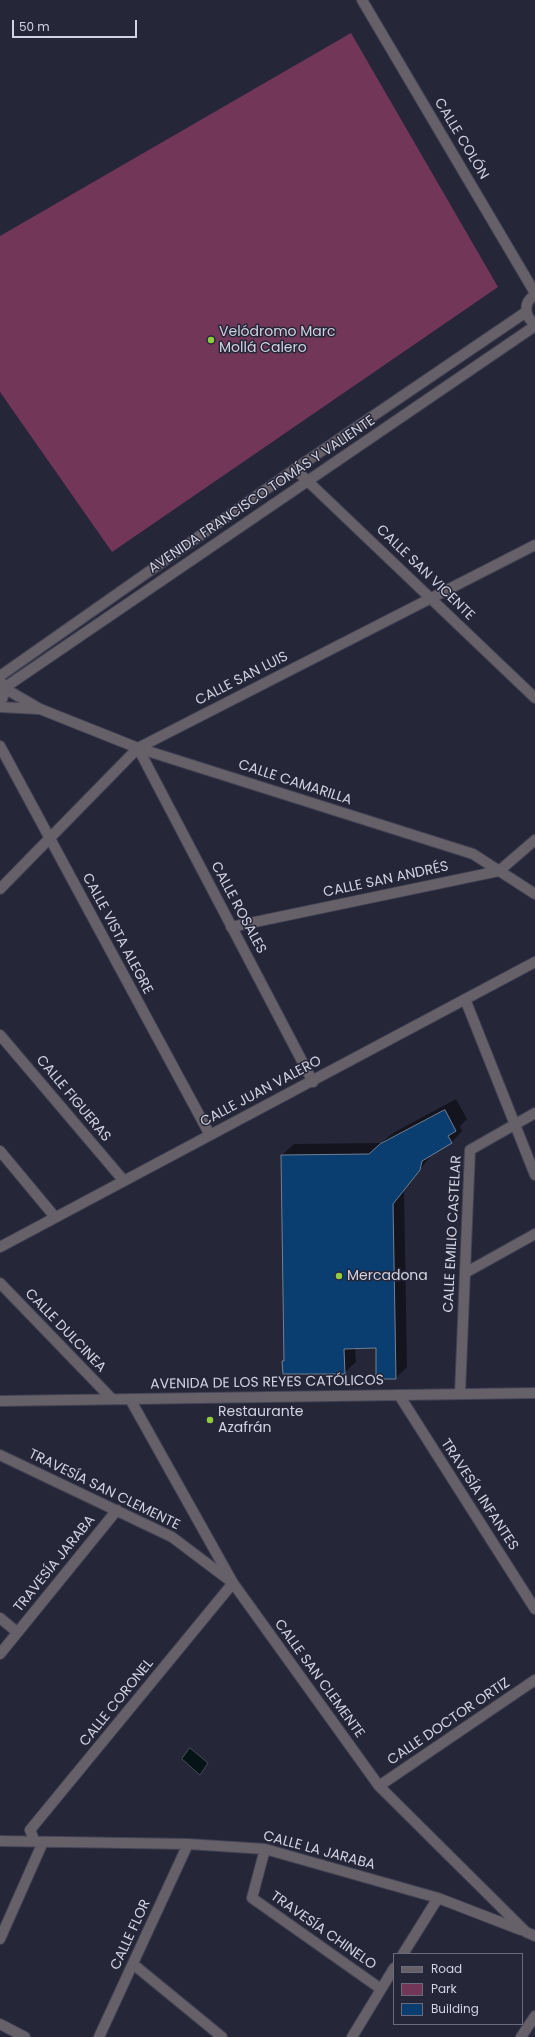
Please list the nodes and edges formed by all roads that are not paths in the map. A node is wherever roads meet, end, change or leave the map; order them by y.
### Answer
1 (362, 0) edge
2 (535, 294) edge
3 (526, 312) junction
4 (535, 325) edge
5 (295, 468) junction
6 (308, 481) junction
7 (535, 545) edge
8 (431, 598) junction
9 (0, 676) edge
10 (2, 684) edge
11 (535, 698) edge
12 (0, 704) edge
13 (0, 707) edge
14 (40, 709) junction
15 (0, 746) edge
16 (138, 748) junction
17 (50, 839) junction
18 (535, 840) edge
19 (499, 871) junction
20 (0, 889) edge
21 (535, 894) edge
22 (231, 927) junction
23 (535, 962) edge
24 (465, 999) junction
25 (0, 1035) edge
26 (313, 1082) junction
27 (535, 1113) edge
28 (515, 1124) junction
29 (210, 1135) junction
30 (0, 1151) edge
31 (535, 1175) edge
32 (124, 1181) junction
33 (55, 1218) junction
34 (535, 1234) edge
35 (0, 1247) edge
36 (465, 1273) junction
37 (0, 1283) edge
38 (535, 1393) edge
39 (460, 1394) junction
40 (399, 1396) junction
41 (110, 1398) junction
42 (130, 1399) junction
43 (0, 1400) edge
44 (0, 1454) edge
45 (117, 1510) junction
46 (233, 1583) junction
47 (535, 1609) edge
48 (0, 1618) edge
49 (17, 1632) junction
50 (0, 1654) edge
51 (535, 1680) edge
52 (380, 1786) junction
53 (0, 1841) edge
54 (39, 1842) junction
55 (188, 1844) junction
56 (265, 1849) junction
57 (438, 1898) junction
58 (530, 1934) edge
59 (0, 1939) edge
60 (404, 1953) edge
61 (133, 1964) junction
62 (393, 1970) edge
63 (381, 1989) junction
64 (535, 2016) edge
65 (0, 2024) edge
66 (25, 2037) edge
67 (99, 2037) edge
68 (222, 2037) edge
69 (352, 2037) edge
70 (521, 2037) edge

1 - 2 street, CALLE COLÓN
2 - 3 street
3 - 4 street
3 - 5 street, AVENIDA FRANCISCO TOMÁS Y VALIENTE
4 - 6 street, AVENIDA FRANCISCO TOMÁS Y VALIENTE
5 - 6 street, CALLE SAN VICENTE
5 - 9 street, AVENIDA FRANCISCO TOMÁS Y VALIENTE
6 - 8 street, CALLE SAN VICENTE
6 - 10 street, AVENIDA FRANCISCO TOMÁS Y VALIENTE
7 - 8 street, CALLE SAN LUIS
8 - 11 street, CALLE SAN VICENTE
8 - 16 street, CALLE SAN LUIS
10 - 12 street
10 - 14 street, CALLE CAMARILLA
13 - 14 street, CALLE CAMARILLA
14 - 16 street, CALLE CAMARILLA
15 - 17 street, CALLE VISTA ALEGRE
16 - 17 street, CALLE SAN LUIS
16 - 19 street, CALLE CAMARILLA
16 - 22 street, CALLE ROSALES
17 - 20 street, CALLE SAN LUIS
17 - 29 street, CALLE VISTA ALEGRE
18 - 19 street, CALLE SAN ANDRÉS
19 - 21 street, CALLE CAMARILLA
19 - 22 street, CALLE SAN ANDRÉS
22 - 26 street, CALLE ROSALES
23 - 24 street, CALLE JUAN VALERO
24 - 26 street, CALLE JUAN VALERO
24 - 28 street
25 - 32 street, CALLE FIGUERAS
26 - 29 street, CALLE JUAN VALERO
27 - 28 street, CALLE EMILIO CASTELAR
28 - 31 street
28 - 36 street, CALLE EMILIO CASTELAR
29 - 32 street, CALLE JUAN VALERO
30 - 33 street
32 - 33 street, CALLE JUAN VALERO
33 - 35 street, CALLE JUAN VALERO
34 - 36 street
36 - 39 street, CALLE EMILIO CASTELAR
37 - 41 street, CALLE DULCINEA
38 - 39 street, AVENIDA DE LOS REYES CATÓLICOS
39 - 40 street, AVENIDA DE LOS REYES CATÓLICOS
40 - 42 street, AVENIDA DE LOS REYES CATÓLICOS
40 - 47 street, TRAVESÍA INFANTES
41 - 42 street, AVENIDA DE LOS REYES CATÓLICOS
41 - 43 street, AVENIDA DE LOS REYES CATÓLICOS
42 - 46 street, CALLE SAN CLEMENTE
44 - 45 street, TRAVESÍA SAN CLEMENTE
45 - 46 street, TRAVESÍA SAN CLEMENTE
45 - 49 street, TRAVESÍA JARABA
46 - 52 street, CALLE SAN CLEMENTE
46 - 54 street, CALLE CORONEL
48 - 49 street
49 - 50 street, TRAVESÍA JARABA
51 - 52 street, CALLE DOCTOR ORTIZ
52 - 58 street, CALLE SAN CLEMENTE
53 - 54 street, CALLE LA JARABA
54 - 55 street, CALLE LA JARABA
54 - 59 street, CALLE CORONEL
55 - 56 street, CALLE LA JARABA
55 - 61 street, CALLE FLOR
56 - 57 street, CALLE LA JARABA
56 - 63 street, TRAVESÍA CHINELO
57 - 58 street, CALLE LA JARABA
57 - 60 street
61 - 67 street, CALLE FLOR
61 - 68 street
62 - 63 street
63 - 69 street
64 - 70 street
65 - 66 street

